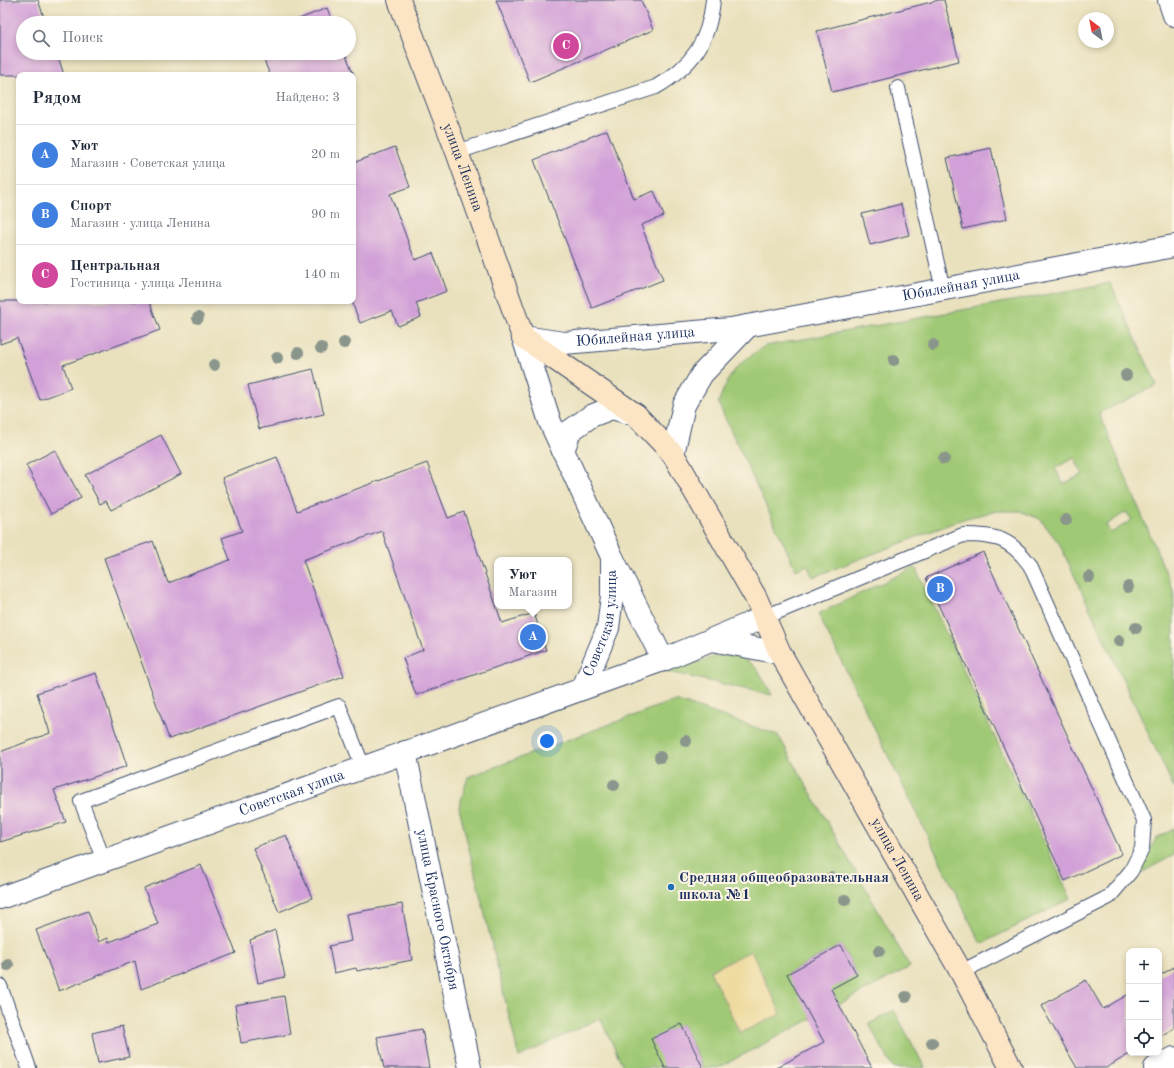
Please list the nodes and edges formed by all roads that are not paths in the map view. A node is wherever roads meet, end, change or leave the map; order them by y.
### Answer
1 (399, 0) edge
2 (712, 0) edge
3 (1169, 0) edge
4 (1174, 15) edge
5 (898, 88) dead end
6 (457, 152) junction
7 (1174, 246) edge
8 (944, 290) junction
9 (748, 326) junction
10 (523, 337) junction
11 (636, 415) junction
12 (563, 451) junction
13 (673, 454) junction
14 (612, 557) junction
15 (765, 617) junction
16 (712, 640) junction
17 (780, 653) junction
18 (663, 660) junction
19 (583, 688) junction
20 (405, 752) junction
21 (363, 767) junction
22 (104, 861) junction
23 (0, 898) edge
24 (961, 972) junction
25 (0, 986) edge
26 (1174, 1058) edge
27 (28, 1068) edge
28 (470, 1068) edge
29 (1011, 1068) edge
30 (1155, 1068) edge

1 - 6 main road, улица Ленина
2 - 6 lane
3 - 4 street
5 - 8 lane
6 - 10 main road, улица Ленина
7 - 8 street, Юбилейная улица
8 - 9 street, Юбилейная улица
9 - 10 street, Юбилейная улица
9 - 13 street
10 - 11 main road, улица Ленина
10 - 12 street
11 - 12 street
11 - 13 main road, улица Ленина
12 - 14 street
13 - 15 main road, улица Ленина
14 - 18 street
14 - 19 street, Советская улица
15 - 16 street, Советская улица
15 - 17 main road, улица Ленина
15 - 24 lane
16 - 17 street
16 - 18 street, Советская улица
17 - 24 main road, улица Ленина
18 - 19 street, Советская улица
19 - 20 street, Советская улица
20 - 21 street, Советская улица
20 - 28 street, улица Красного Октября
21 - 22 street, Советская улица
21 - 22 lane
22 - 23 street, Советская улица
24 - 29 main road, улица Ленина
25 - 27 lane
26 - 30 street

